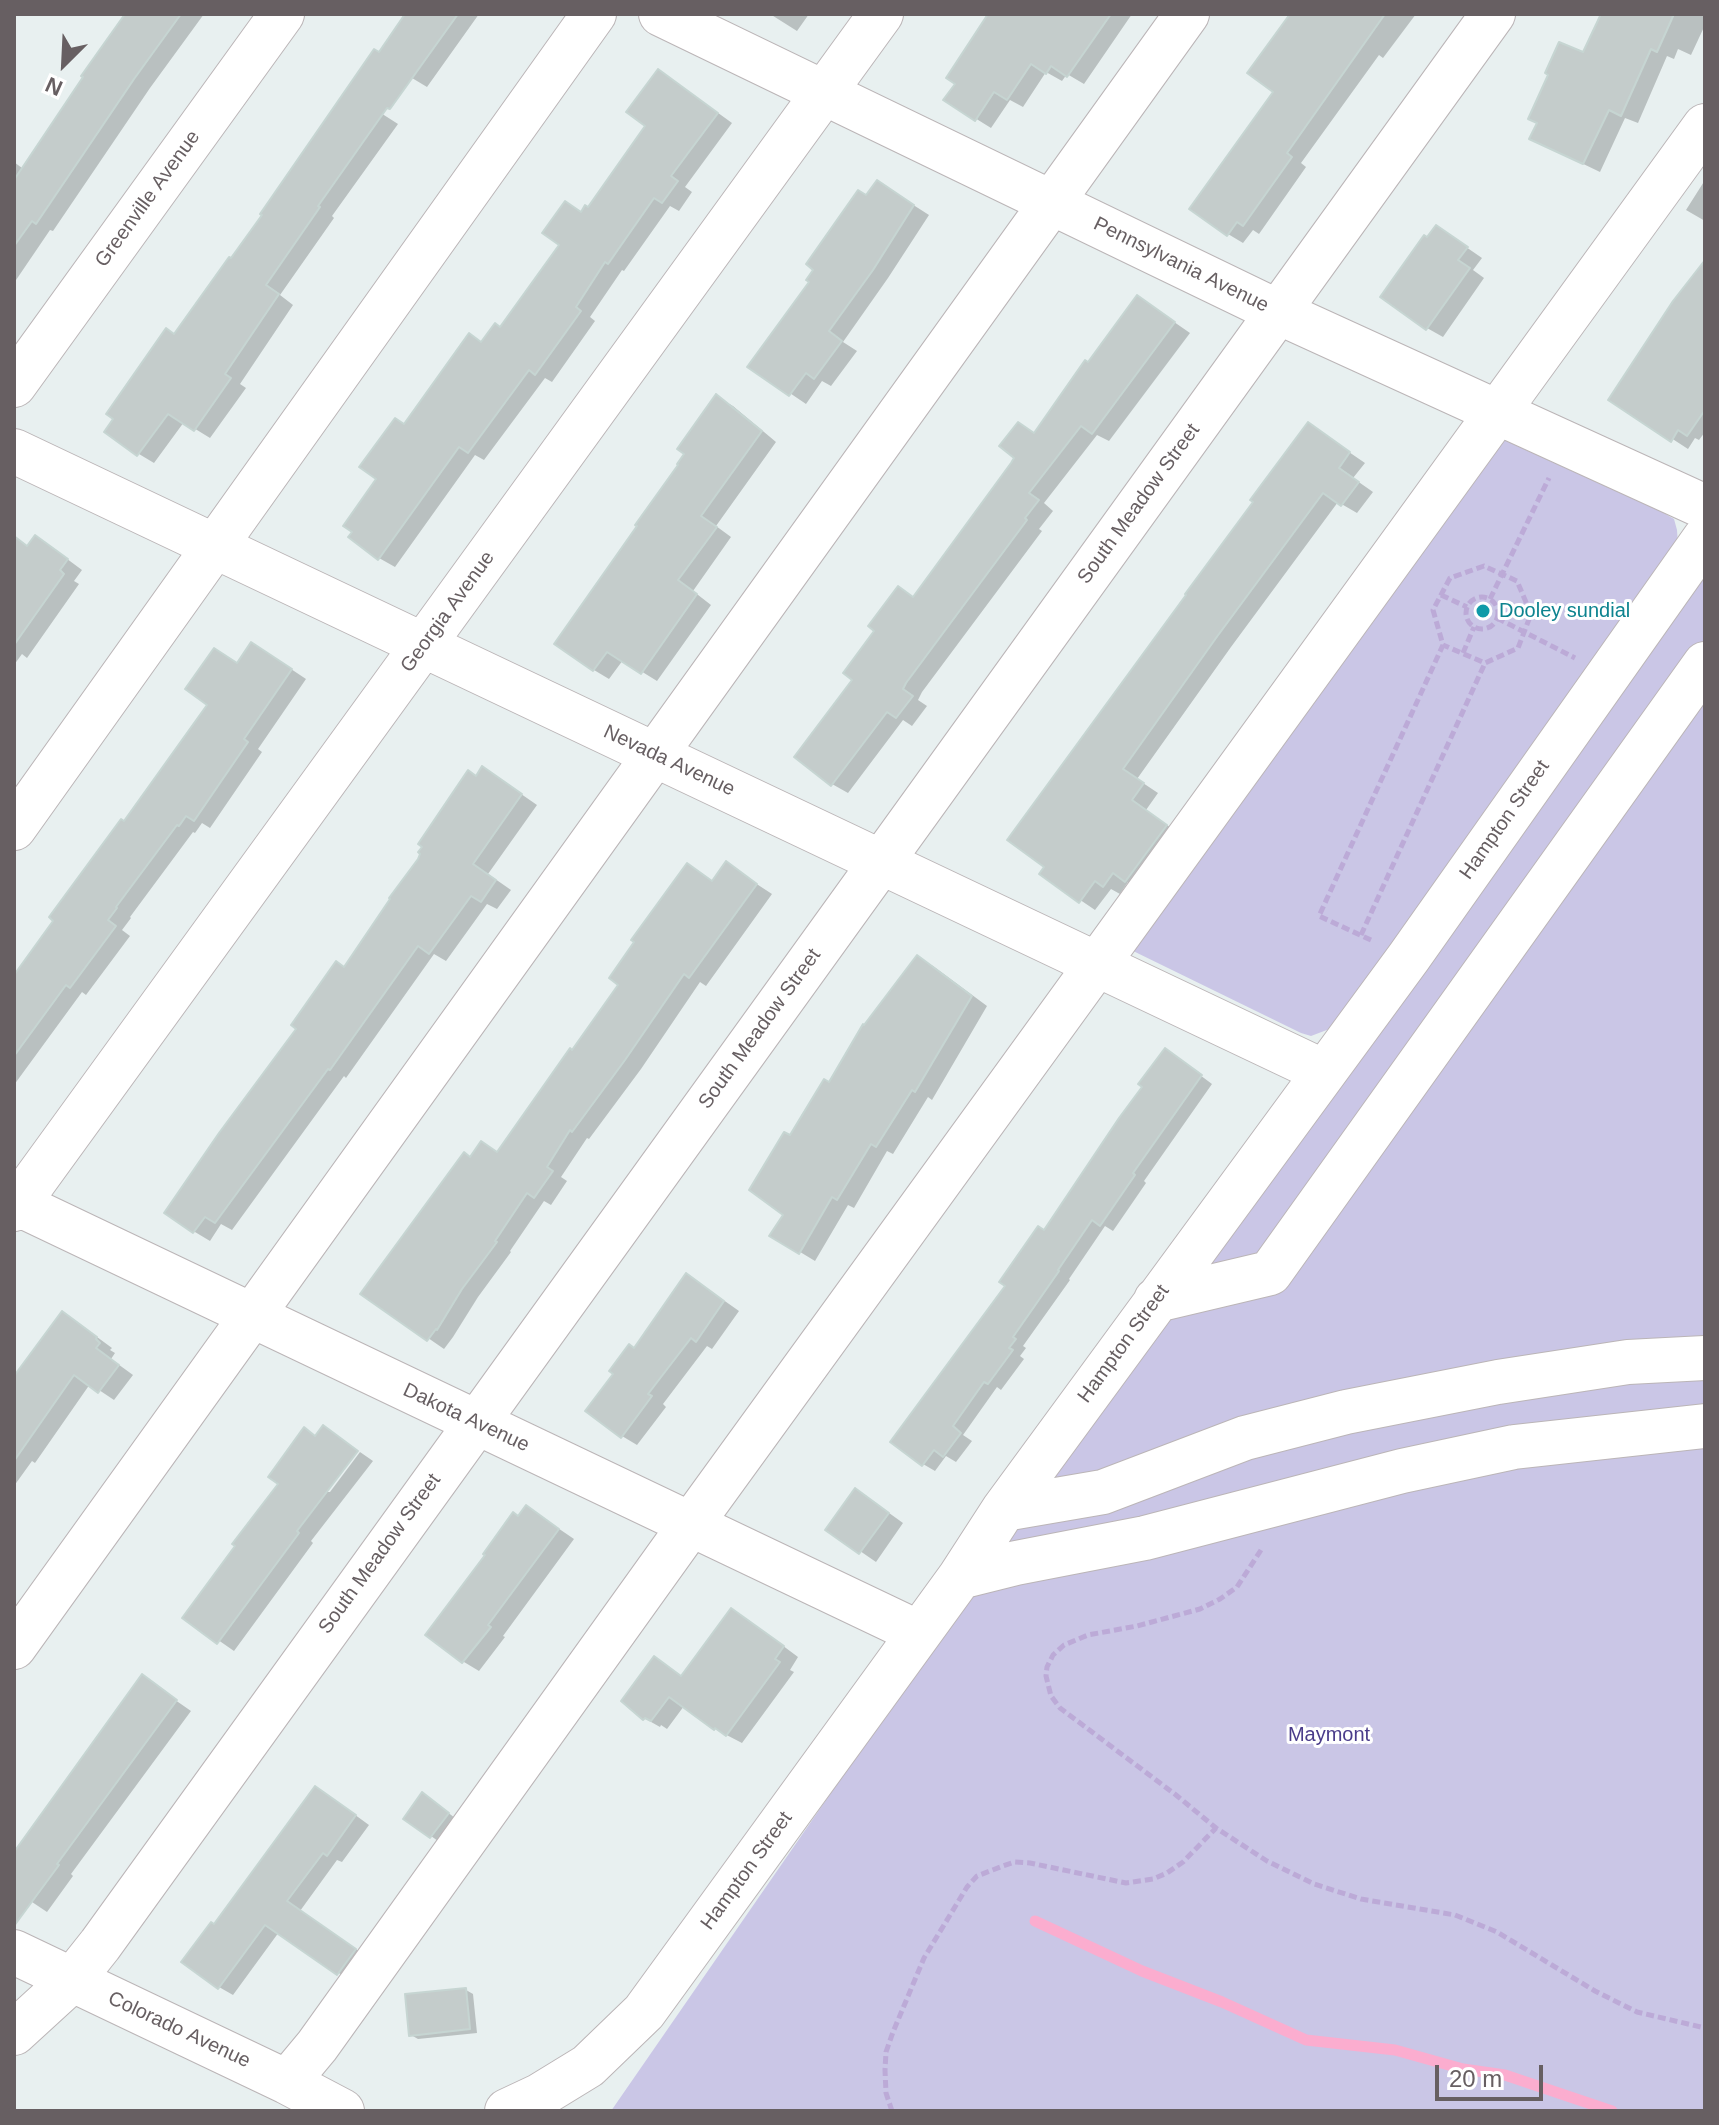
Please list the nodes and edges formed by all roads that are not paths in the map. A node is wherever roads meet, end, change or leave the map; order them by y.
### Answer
1 (282, 14) edge
2 (594, 14) edge
3 (661, 14) edge
4 (881, 14) edge
5 (1187, 14) edge
6 (1493, 14) edge
7 (824, 92) junction
8 (1705, 126) edge
9 (1052, 202) junction
10 (1278, 312) junction
11 (14, 385) edge
12 (1498, 411) junction
13 (14, 451) edge
14 (1705, 507) edge
15 (1705, 538) edge
16 (215, 546) junction
17 (424, 645) junction
18 (1705, 664) edge
19 (655, 755) junction
20 (14, 828) edge
21 (880, 862) junction
22 (1097, 965) junction
23 (1324, 1072) junction
24 (15, 1205) edge
25 (1156, 1300) junction
26 (252, 1316) junction
27 (1705, 1358) edge
28 (476, 1422) junction
29 (1705, 1426) edge
30 (1004, 1509) junction
31 (691, 1524) junction
32 (960, 1577) junction
33 (919, 1633) junction
34 (14, 1647) edge
35 (14, 1952) edge
36 (73, 1979) junction
37 (14, 2033) edge
38 (287, 2082) junction
39 (342, 2111) edge
40 (507, 2111) edge

1 - 11 street, Greenville Avenue
2 - 16 street
3 - 7 street, Pennsylvania Avenue
4 - 7 street, Georgia Avenue
5 - 9 street
6 - 10 street, South Meadow Street
7 - 9 street, Pennsylvania Avenue
7 - 17 street, Georgia Avenue
8 - 12 street
9 - 10 street, Pennsylvania Avenue
9 - 19 street
10 - 12 street, Pennsylvania Avenue
10 - 21 street, South Meadow Street
12 - 14 street, Pennsylvania Avenue
12 - 22 street
13 - 16 street, Nevada Avenue
15 - 23 street, Hampton Street
16 - 17 street, Nevada Avenue
16 - 20 street
17 - 19 street, Nevada Avenue
17 - 24 street, Georgia Avenue
18 - 25 street
19 - 21 street, Nevada Avenue
19 - 26 street
21 - 22 street, Nevada Avenue
21 - 28 street, South Meadow Street
22 - 23 street, Nevada Avenue
22 - 31 street
23 - 25 street, Hampton Street
24 - 26 street, Dakota Avenue
25 - 30 street, Hampton Street
26 - 28 street, Dakota Avenue
26 - 34 street
27 - 30 street
28 - 31 street, Dakota Avenue
28 - 36 street, South Meadow Street
29 - 32 street
30 - 32 street, Hampton Street
31 - 33 street, Dakota Avenue
31 - 38 street
32 - 33 street, Hampton Street
33 - 40 street, Hampton Street
35 - 36 street, Colorado Avenue
36 - 37 street, South Meadow Street
36 - 38 street, Colorado Avenue
38 - 39 street, Colorado Avenue

